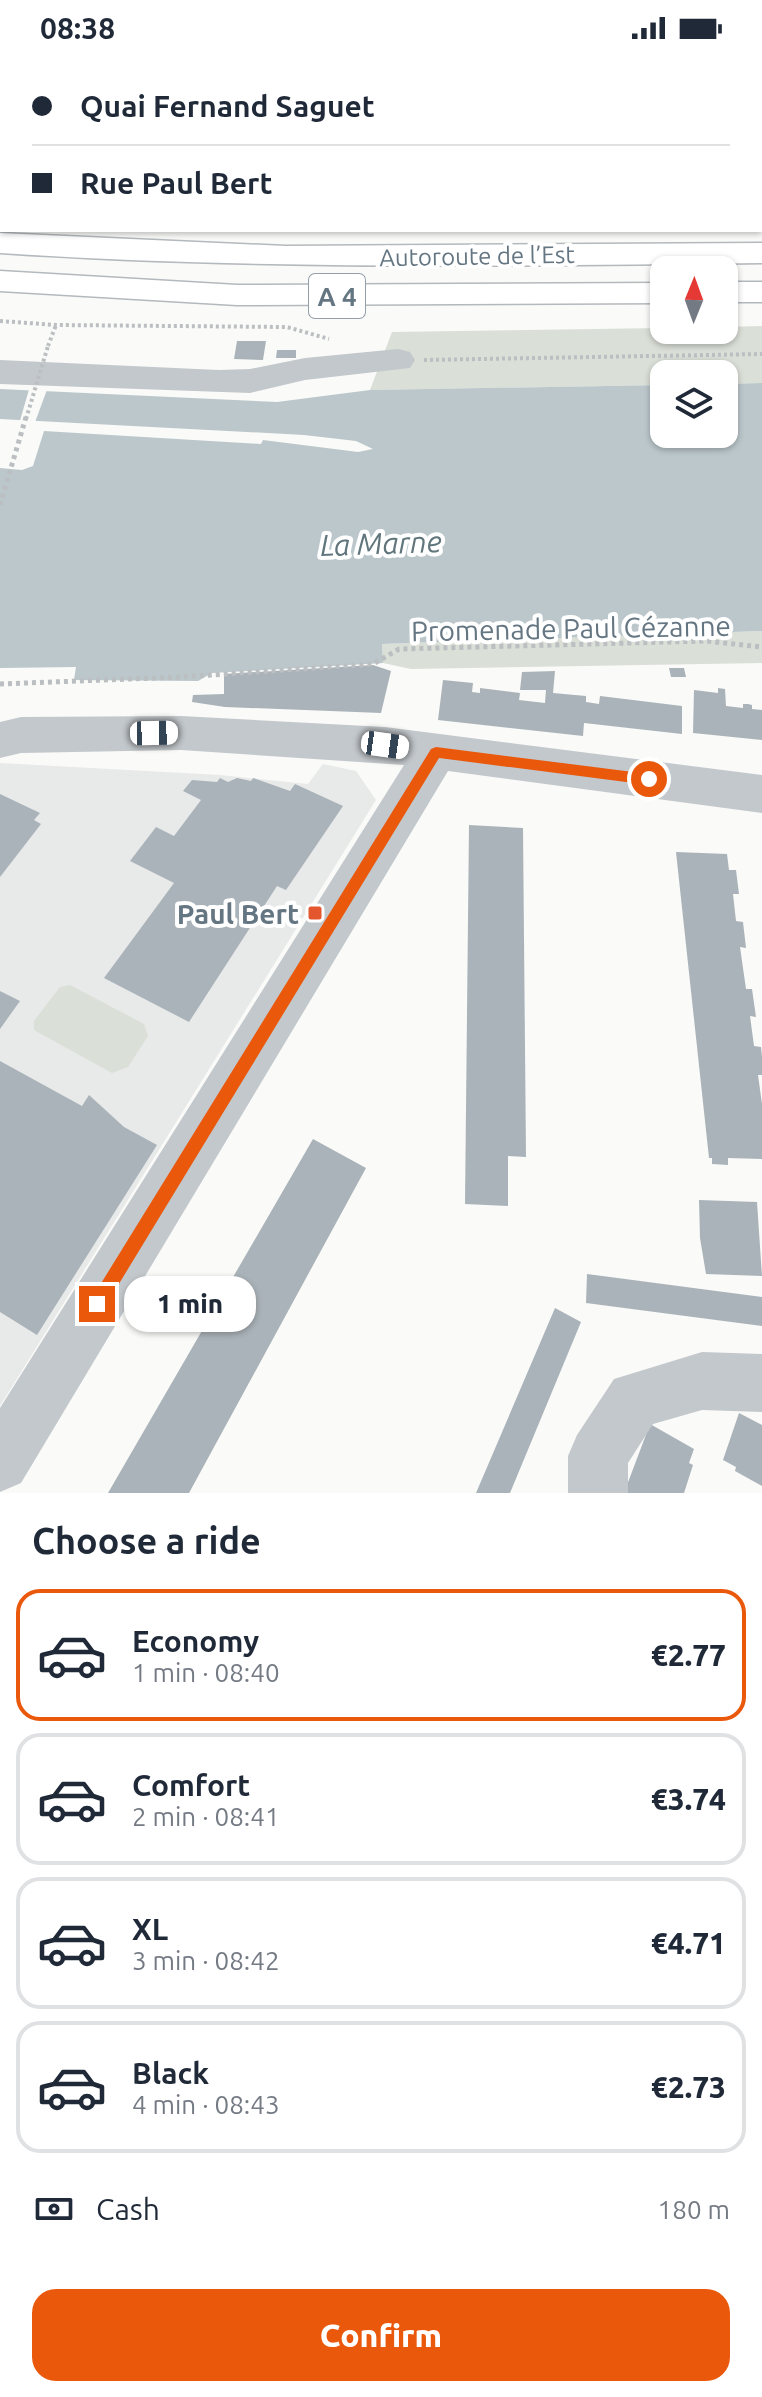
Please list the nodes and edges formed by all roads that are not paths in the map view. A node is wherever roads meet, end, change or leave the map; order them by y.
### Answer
1 (246, 232) edge
2 (0, 243) edge
3 (762, 253) edge
4 (413, 258) junction
5 (0, 281) edge
6 (738, 292) edge
7 (762, 292) edge
8 (650, 293) edge
9 (398, 360) dead end
10 (0, 372) edge
11 (0, 740) edge
12 (436, 752) junction
13 (762, 794) edge
14 (762, 1383) edge
15 (0, 1462) edge
16 (598, 1493) edge

1 - 4 highway
2 - 4 highway, Autoroute de l’Est / A 4
3 - 4 highway, Autoroute de l’Est / A 4
5 - 8 highway, Autoroute de l’Est / A 4
6 - 7 highway
9 - 10 street
11 - 12 street
12 - 13 street
12 - 15 street
14 - 16 street

